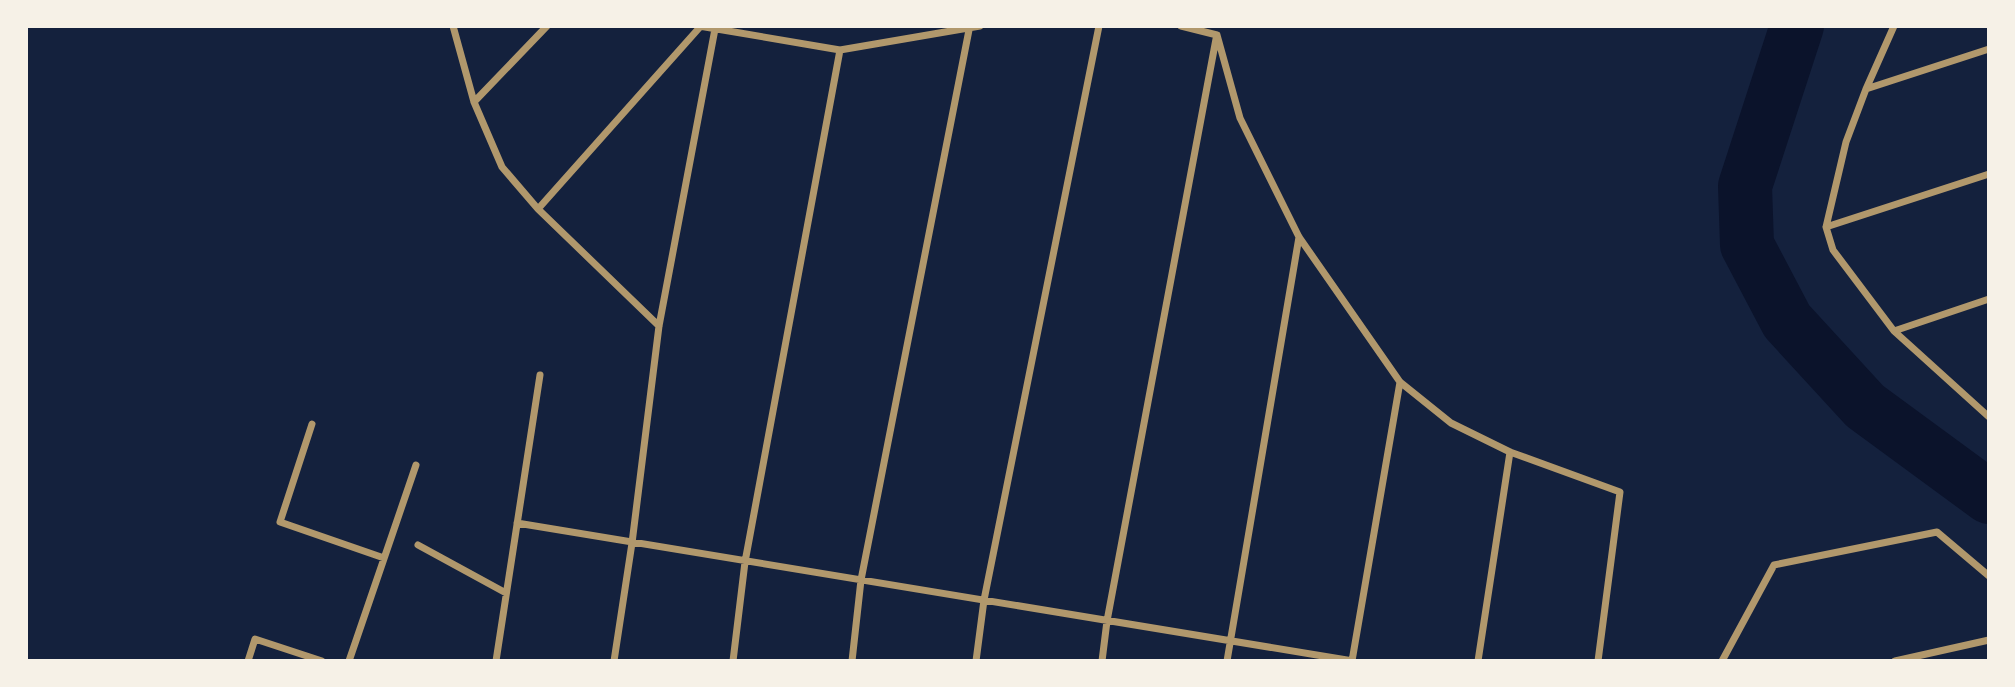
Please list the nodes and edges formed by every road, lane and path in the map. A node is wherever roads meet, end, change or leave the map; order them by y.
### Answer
1 (453, 26) edge
2 (547, 26) edge
3 (699, 26) edge
4 (980, 26) edge
5 (1098, 26) edge
6 (1181, 26) edge
7 (1894, 26) edge
8 (715, 29) junction
9 (969, 30) junction
10 (1217, 35) junction
11 (1989, 49) edge
12 (840, 50) junction
13 (1866, 89) junction
14 (474, 102) junction
15 (1989, 174) edge
16 (538, 209) junction
17 (1826, 227) junction
18 (1299, 237) junction
19 (1989, 299) edge
20 (659, 326) junction
21 (1894, 331) junction
22 (540, 375) dead end
23 (1400, 382) junction
24 (1989, 417) edge
25 (313, 424) dead end
26 (1510, 453) junction
27 (416, 465) dead end
28 (517, 523) junction
29 (632, 543) junction
30 (418, 545) dead end
31 (384, 558) junction
32 (746, 562) junction
33 (1989, 576) edge
34 (861, 580) junction
35 (506, 593) junction
36 (984, 600) junction
37 (1107, 621) junction
38 (1230, 640) junction
39 (1989, 640) edge
40 (248, 661) edge
41 (322, 661) edge
42 (349, 661) edge
43 (496, 661) edge
44 (614, 661) edge
45 (733, 661) edge
46 (852, 661) edge
47 (976, 661) edge
48 (1102, 661) edge
49 (1227, 661) edge
50 (1352, 661) edge
51 (1478, 661) edge
52 (1598, 661) edge
53 (1722, 661) edge
54 (1895, 661) edge

1 - 14 street
2 - 14 street
3 - 8 street
3 - 16 street
4 - 9 street
5 - 36 street
6 - 10 street
7 - 13 street
8 - 12 street
8 - 20 street
9 - 12 street
9 - 34 street
10 - 18 street
10 - 37 street
11 - 13 street
12 - 32 street
13 - 17 street
14 - 16 street
15 - 17 street
16 - 20 street
17 - 21 street
18 - 23 street
18 - 38 street
19 - 21 street
20 - 29 street
21 - 24 street
22 - 28 street
23 - 26 street
23 - 50 street
25 - 31 street
26 - 51 street
26 - 52 street
27 - 31 street
28 - 29 street
28 - 35 street
29 - 32 street
29 - 44 street
30 - 35 street
31 - 42 street
32 - 34 street
32 - 45 street
33 - 53 street
34 - 36 street
34 - 46 street
35 - 43 street
36 - 37 street
36 - 47 street
37 - 38 street
37 - 48 street
38 - 49 street
38 - 50 street
39 - 54 street
40 - 41 street

